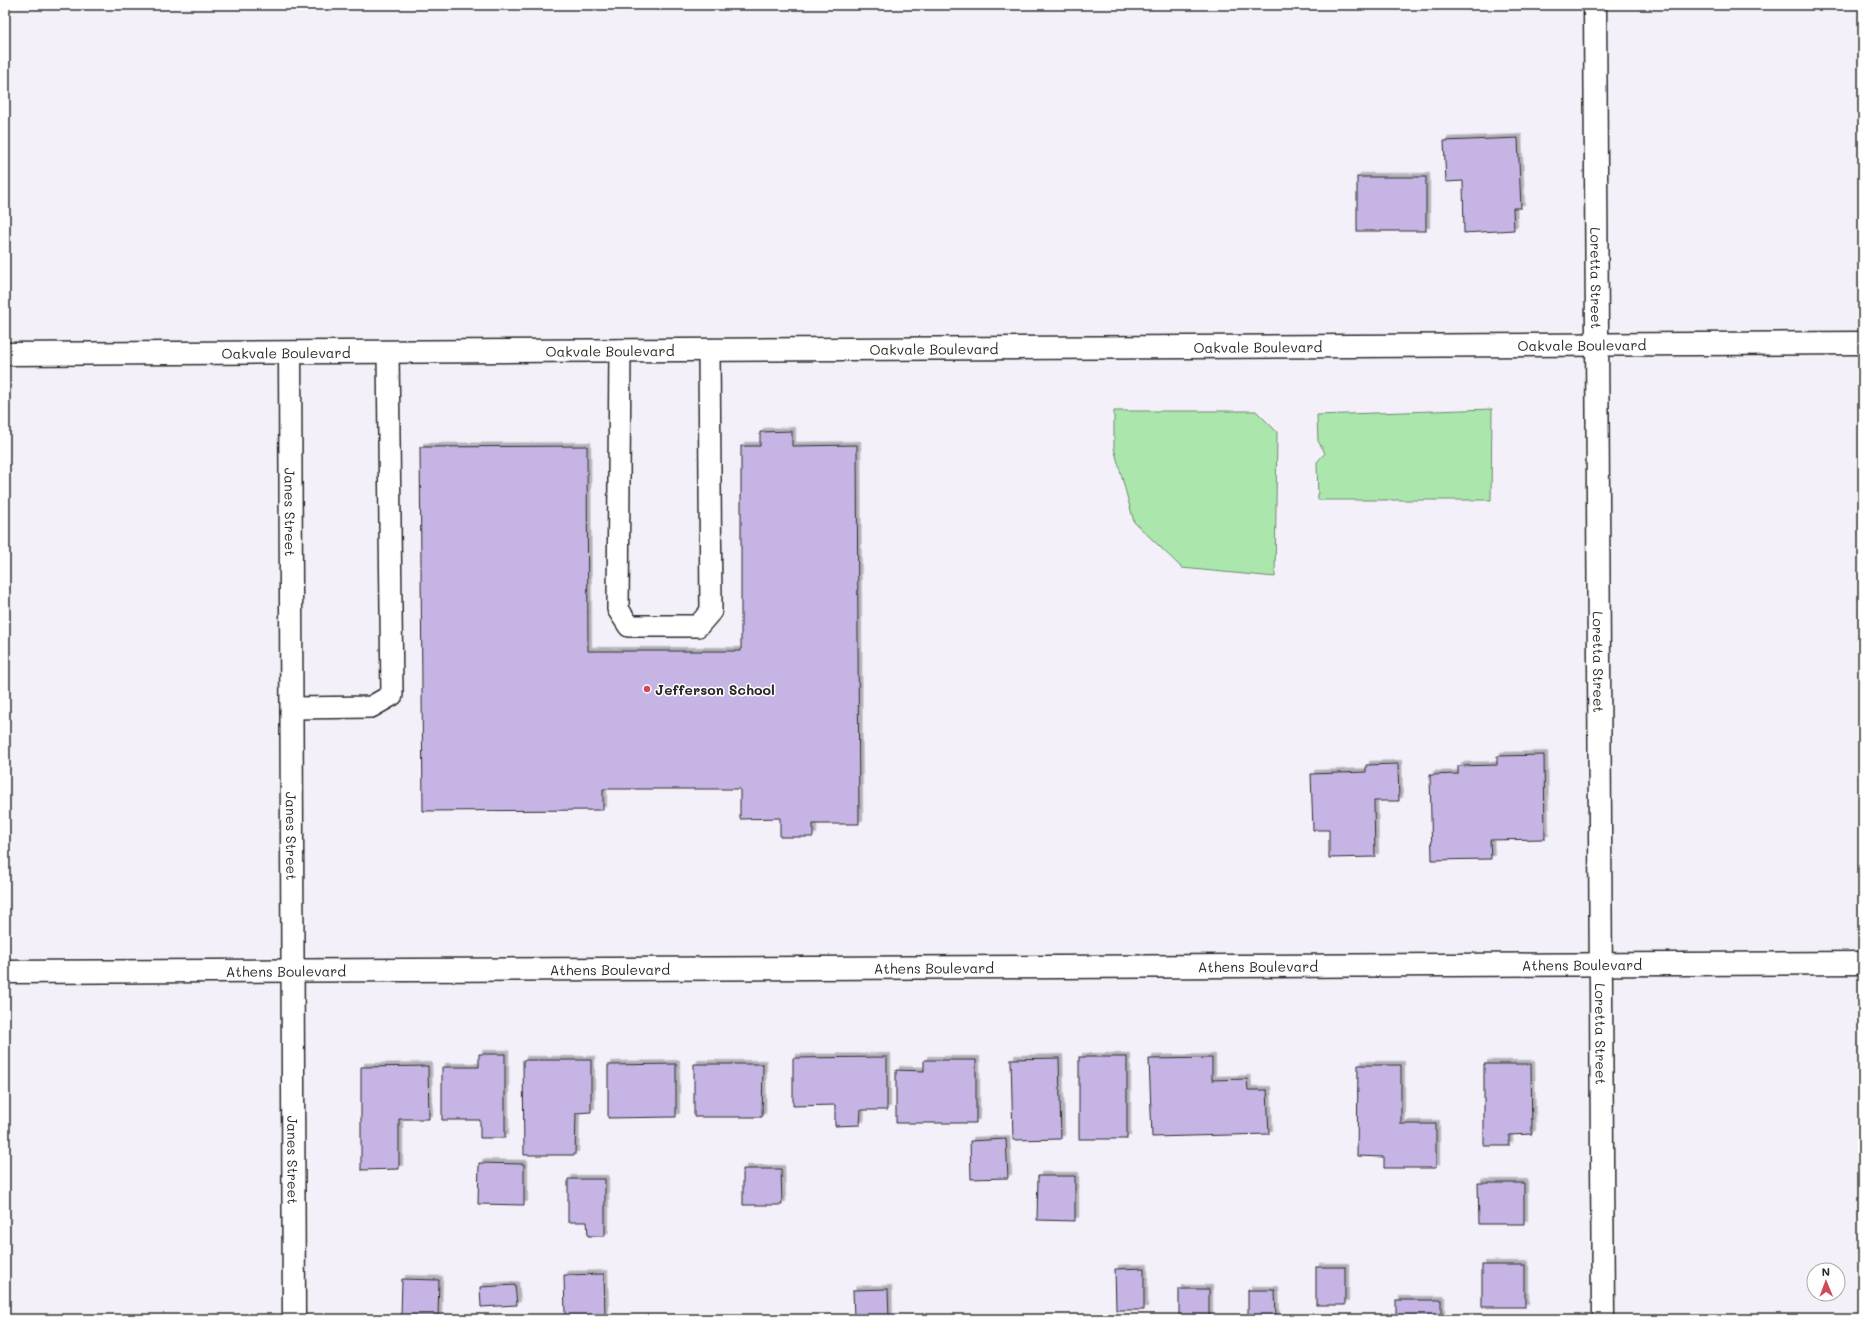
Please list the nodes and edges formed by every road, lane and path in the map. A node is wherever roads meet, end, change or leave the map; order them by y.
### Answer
1 (1595, 5) edge
2 (1863, 343) edge
3 (1597, 345) junction
4 (620, 350) junction
5 (709, 350) junction
6 (290, 352) junction
7 (388, 352) junction
8 (5, 354) edge
9 (292, 708) junction
10 (1863, 963) edge
11 (1601, 964) junction
12 (5, 972) edge
13 (293, 972) junction
14 (294, 1319) edge
15 (1603, 1319) edge

1 - 3 street, Loretta Street
2 - 3 street, Oakvale Boulevard
3 - 5 street, Oakvale Boulevard
3 - 11 street, Loretta Street
4 - 5 street, Oakvale Boulevard
4 - 5 lane
4 - 7 street, Oakvale Boulevard
6 - 7 street, Oakvale Boulevard
6 - 8 street, Oakvale Boulevard
6 - 9 street, Janes Street
7 - 9 lane
9 - 13 street, Janes Street
10 - 11 street, Athens Boulevard
11 - 13 street, Athens Boulevard
11 - 15 street, Loretta Street
12 - 13 street, Athens Boulevard
13 - 14 street, Janes Street

